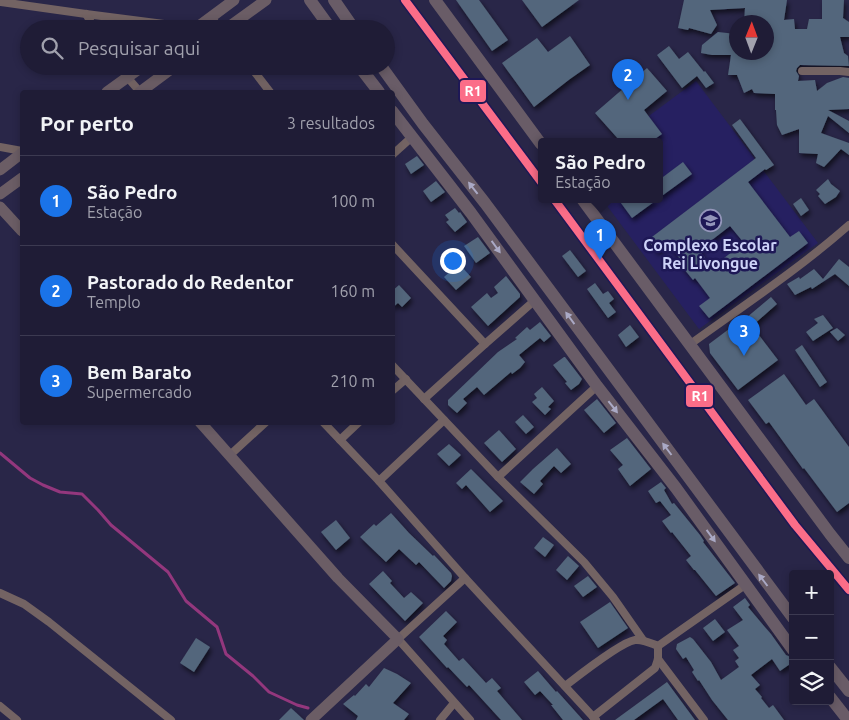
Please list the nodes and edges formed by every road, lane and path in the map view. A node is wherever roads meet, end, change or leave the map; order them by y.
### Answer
1 (234, 0) edge
2 (266, 0) edge
3 (310, 0) edge
4 (334, 0) edge
5 (435, 0) edge
6 (1, 2) edge
7 (86, 14) junction
8 (211, 17) junction
9 (90, 20) edge
10 (130, 20) edge
11 (207, 20) edge
12 (213, 20) edge
13 (238, 20) edge
14 (325, 20) edge
15 (348, 20) edge
16 (802, 71) dead end
17 (849, 72) edge
18 (126, 75) edge
19 (132, 75) edge
20 (163, 75) edge
21 (257, 75) edge
22 (366, 75) edge
23 (389, 75) edge
24 (128, 78) junction
25 (110, 90) edge
26 (138, 90) edge
27 (143, 90) edge
28 (268, 90) edge
29 (377, 90) edge
30 (395, 115) edge
31 (412, 137) junction
32 (538, 140) edge
33 (0, 147) edge
34 (20, 152) edge
35 (395, 152) edge
36 (20, 154) edge
37 (0, 170) edge
38 (20, 179) edge
39 (0, 194) edge
40 (485, 203) junction
41 (585, 203) edge
42 (0, 207) edge
43 (471, 213) junction
44 (849, 225) edge
45 (20, 229) edge
46 (395, 247) edge
47 (534, 301) junction
48 (485, 344) junction
49 (689, 345) junction
50 (395, 368) edge
51 (406, 379) junction
52 (597, 386) junction
53 (395, 388) edge
54 (424, 399) junction
55 (444, 420) junction
56 (203, 425) edge
57 (263, 425) edge
58 (326, 425) edge
59 (356, 425) edge
60 (340, 440) junction
61 (230, 455) junction
62 (498, 477) junction
63 (689, 479) junction
64 (379, 481) junction
65 (676, 488) junction
66 (849, 558) edge
67 (465, 578) junction
68 (745, 585) junction
69 (0, 593) edge
70 (791, 615) edge
71 (398, 639) junction
72 (643, 640) junction
73 (789, 645) edge
74 (658, 646) junction
75 (658, 659) junction
76 (834, 672) edge
77 (564, 686) junction
78 (849, 691) edge
79 (834, 702) edge
80 (454, 703) junction
81 (0, 706) edge
82 (594, 718) edge
83 (17, 720) edge
84 (171, 720) edge
85 (311, 720) edge
86 (440, 720) edge
87 (470, 720) edge
88 (704, 720) edge
89 (848, 720) edge

1 - 8 street
2 - 13 street
3 - 14 main road
4 - 15 main road
5 - 32 main road
6 - 7 street
7 - 9 street
7 - 10 street
8 - 11 street
8 - 12 street
16 - 17 street
18 - 24 street
19 - 24 street
20 - 27 street
21 - 28 street
22 - 29 main road
40 -> 23 main road
24 - 25 street
24 - 26 street
30 - 31 main road
31 - 35 street
31 - 43 main road
33 - 34 street
36 - 37 street
38 - 39 street
40 - 43 main road
63 -> 40 main road
41 - 49 main road
42 - 45 street
43 -> 47 main road
44 - 49 street
46 - 48 street
47 - 48 street
47 - 52 main road
48 - 54 street
49 - 66 main road
50 - 51 street
51 - 53 street
51 - 54 street
52 - 62 street
52 -> 65 main road
54 - 55 street
55 - 62 street
55 - 64 street
56 - 61 street
57 - 61 street
58 - 60 street
59 - 60 street
60 - 64 street
61 - 71 street
62 - 72 street
63 - 65 main road
70 -> 63 main road
64 - 67 street
65 -> 68 main road
67 - 71 street
67 - 77 street
68 - 73 main road
68 - 74 street
69 - 84 street
71 - 80 street
71 - 85 street
72 - 74 street
72 - 77 street
74 - 75 street
75 - 82 street
75 - 88 street
76 - 78 main road
77 - 82 street
79 - 89 main road
80 - 86 street
80 - 87 street
81 - 83 street

